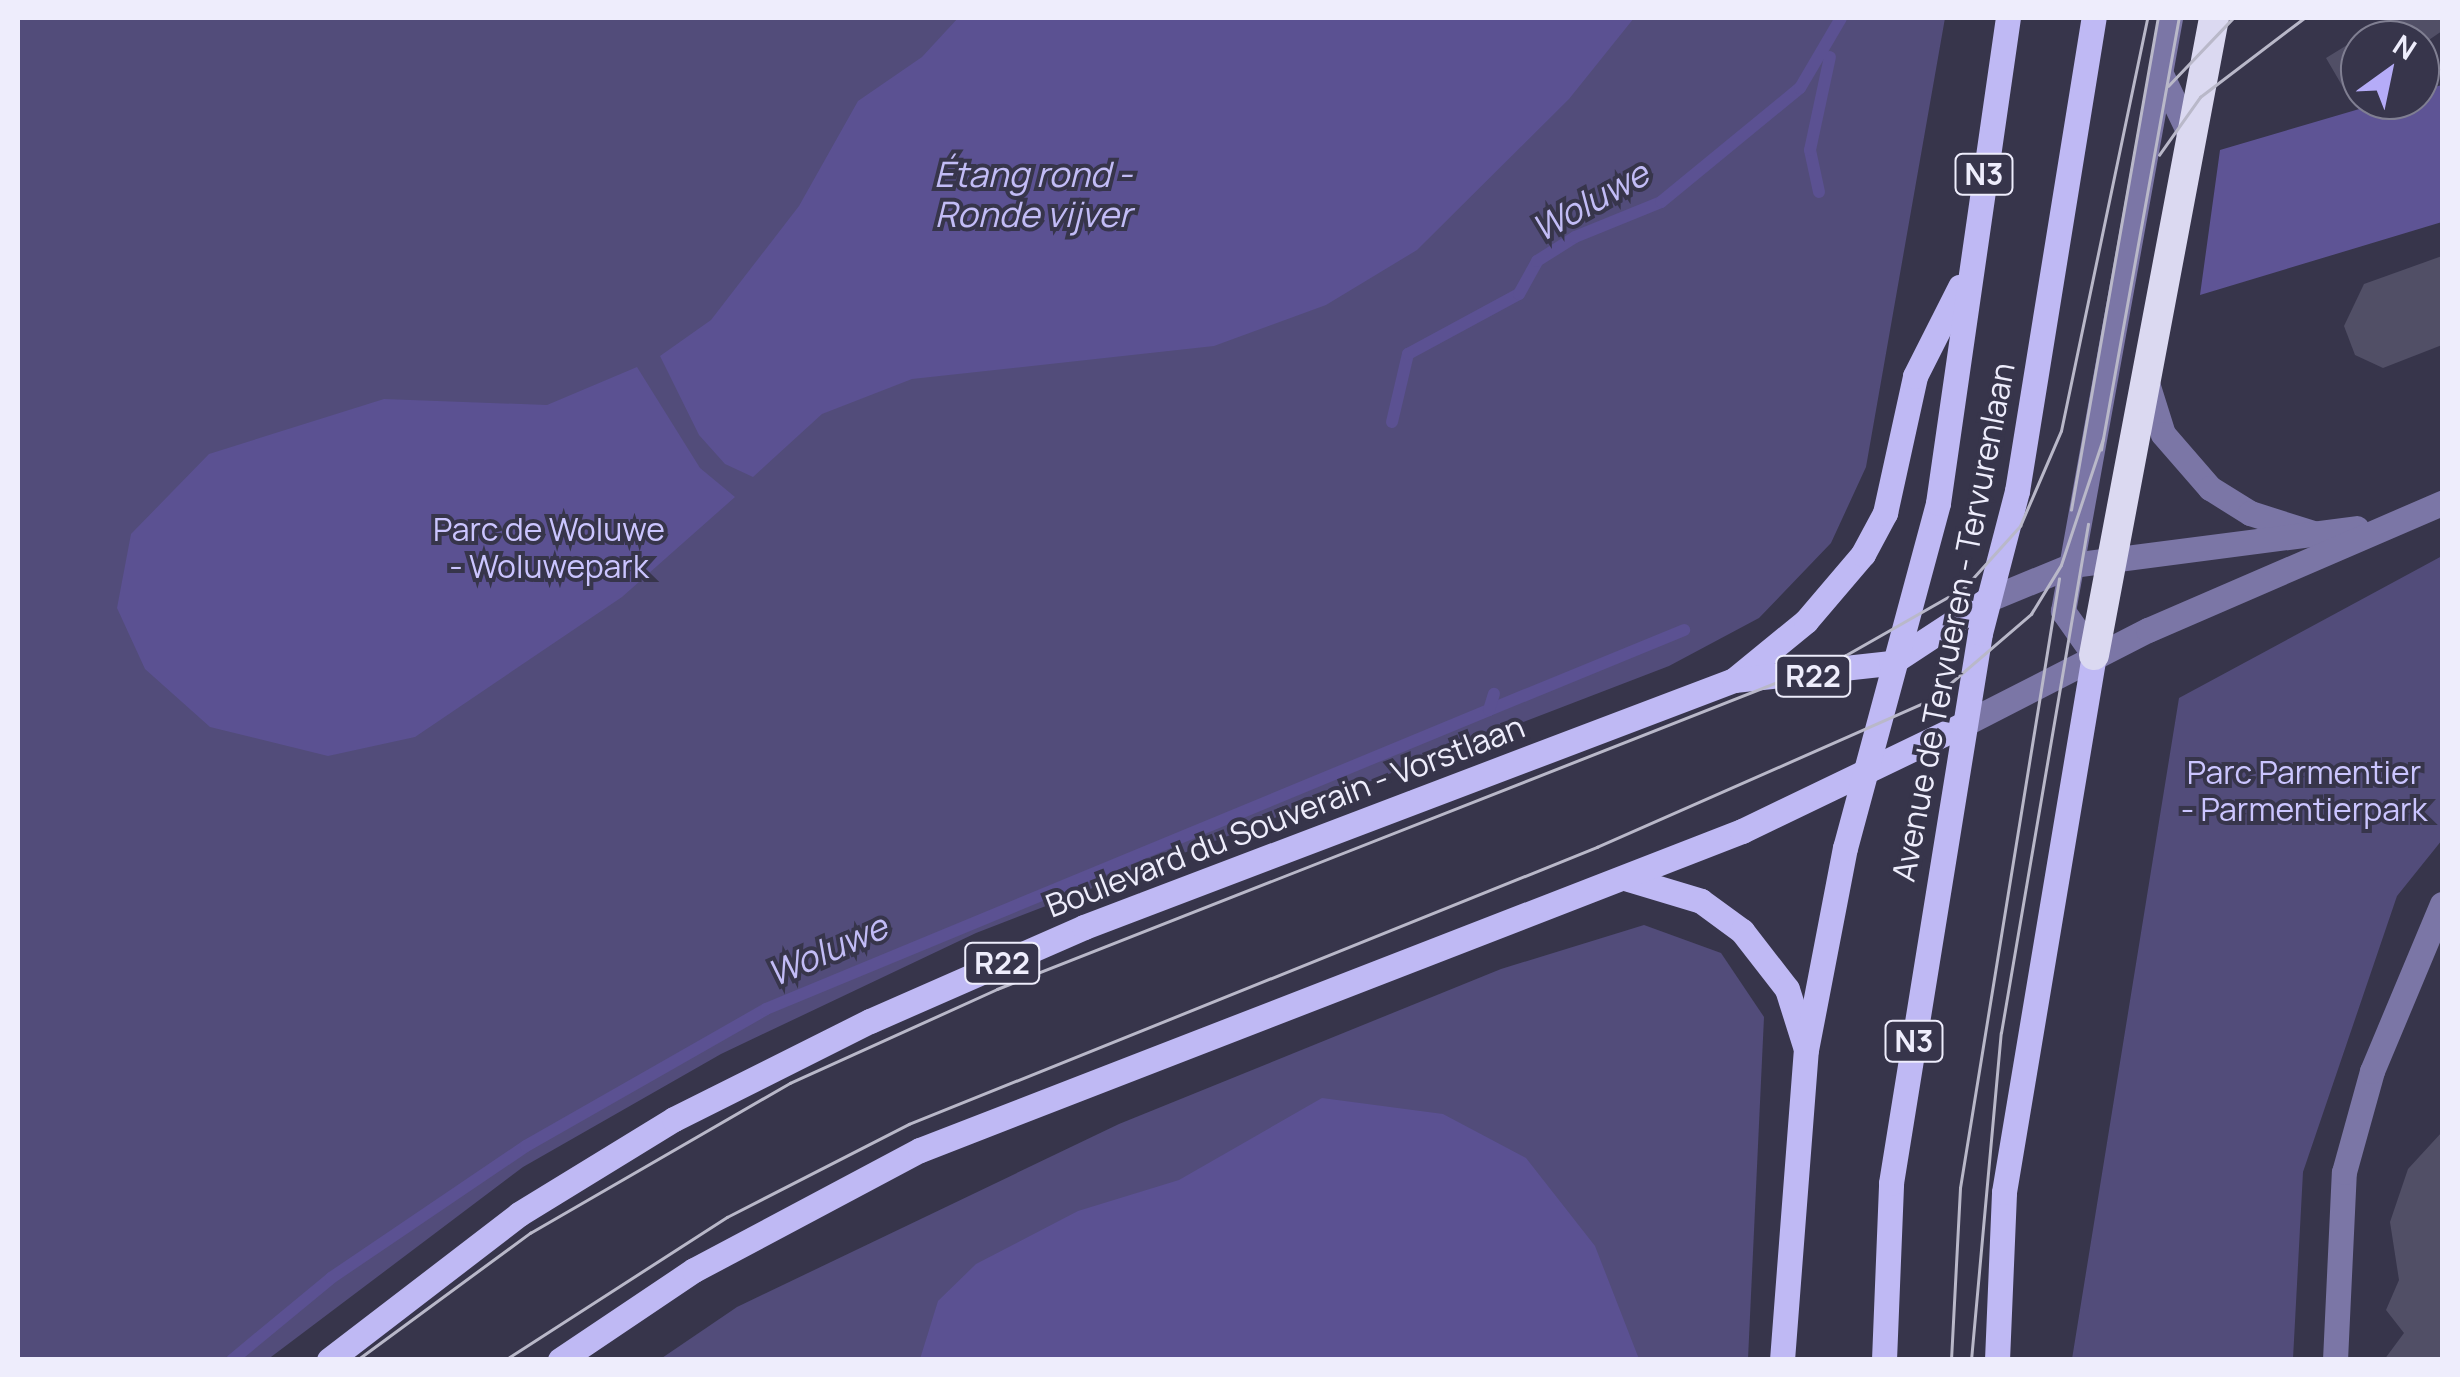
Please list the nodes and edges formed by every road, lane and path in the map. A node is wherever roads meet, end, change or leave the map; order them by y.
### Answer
1 (2008, 18) edge
2 (2094, 18) edge
3 (2170, 18) edge
4 (2214, 18) edge
5 (2160, 72) junction
6 (2192, 139) junction
7 (1971, 265) junction
8 (2147, 383) junction
9 (2442, 503) edge
10 (2392, 523) junction
11 (2318, 534) junction
12 (2113, 562) junction
13 (2072, 565) junction
14 (1987, 600) junction
15 (2094, 656) junction
16 (1891, 663) junction
17 (1734, 680) junction
18 (1964, 724) junction
19 (1864, 772) junction
20 (1624, 878) junction
21 (2442, 904) edge
22 (1806, 1050) junction
23 (330, 1360) edge
24 (560, 1360) edge
25 (1782, 1360) edge
26 (1884, 1360) edge
27 (1997, 1360) edge
28 (2335, 1360) edge

1 - 7 main road, Avenue de Tervueren - Tervurenlaan / N3
2 - 14 main road, Avenue de Tervueren - Tervurenlaan / N3
3 - 5 street
4 - 6 highway
5 - 6 street
5 - 13 street
6 - 8 highway
7 - 16 main road, Avenue de Tervueren - Tervurenlaan / N3
7 - 17 main road
8 - 11 street
8 - 12 highway
9 - 10 street
10 - 11 street
10 - 15 street
11 - 12 street
12 - 13 street
12 - 15 highway
13 - 14 street
13 - 15 street
14 - 16 main road, Boulevard du Souverain - Vorstlaan / R22
14 - 18 main road, Avenue de Tervueren - Tervurenlaan / N3
15 - 18 street
15 - 27 main road
16 - 17 main road, Boulevard du Souverain - Vorstlaan / R22
16 - 19 main road, Avenue de Tervueren - Tervurenlaan / N3
17 - 23 main road, Boulevard du Souverain - Vorstlaan / R22
18 - 19 main road
18 - 26 main road, Avenue de Tervueren - Tervurenlaan / N3
19 - 20 main road
19 - 22 main road, Avenue de Tervueren - Tervurenlaan / N3
20 - 22 main road
20 - 24 main road
21 - 28 street
22 - 25 main road, Avenue de Tervueren - Tervurenlaan / N3

